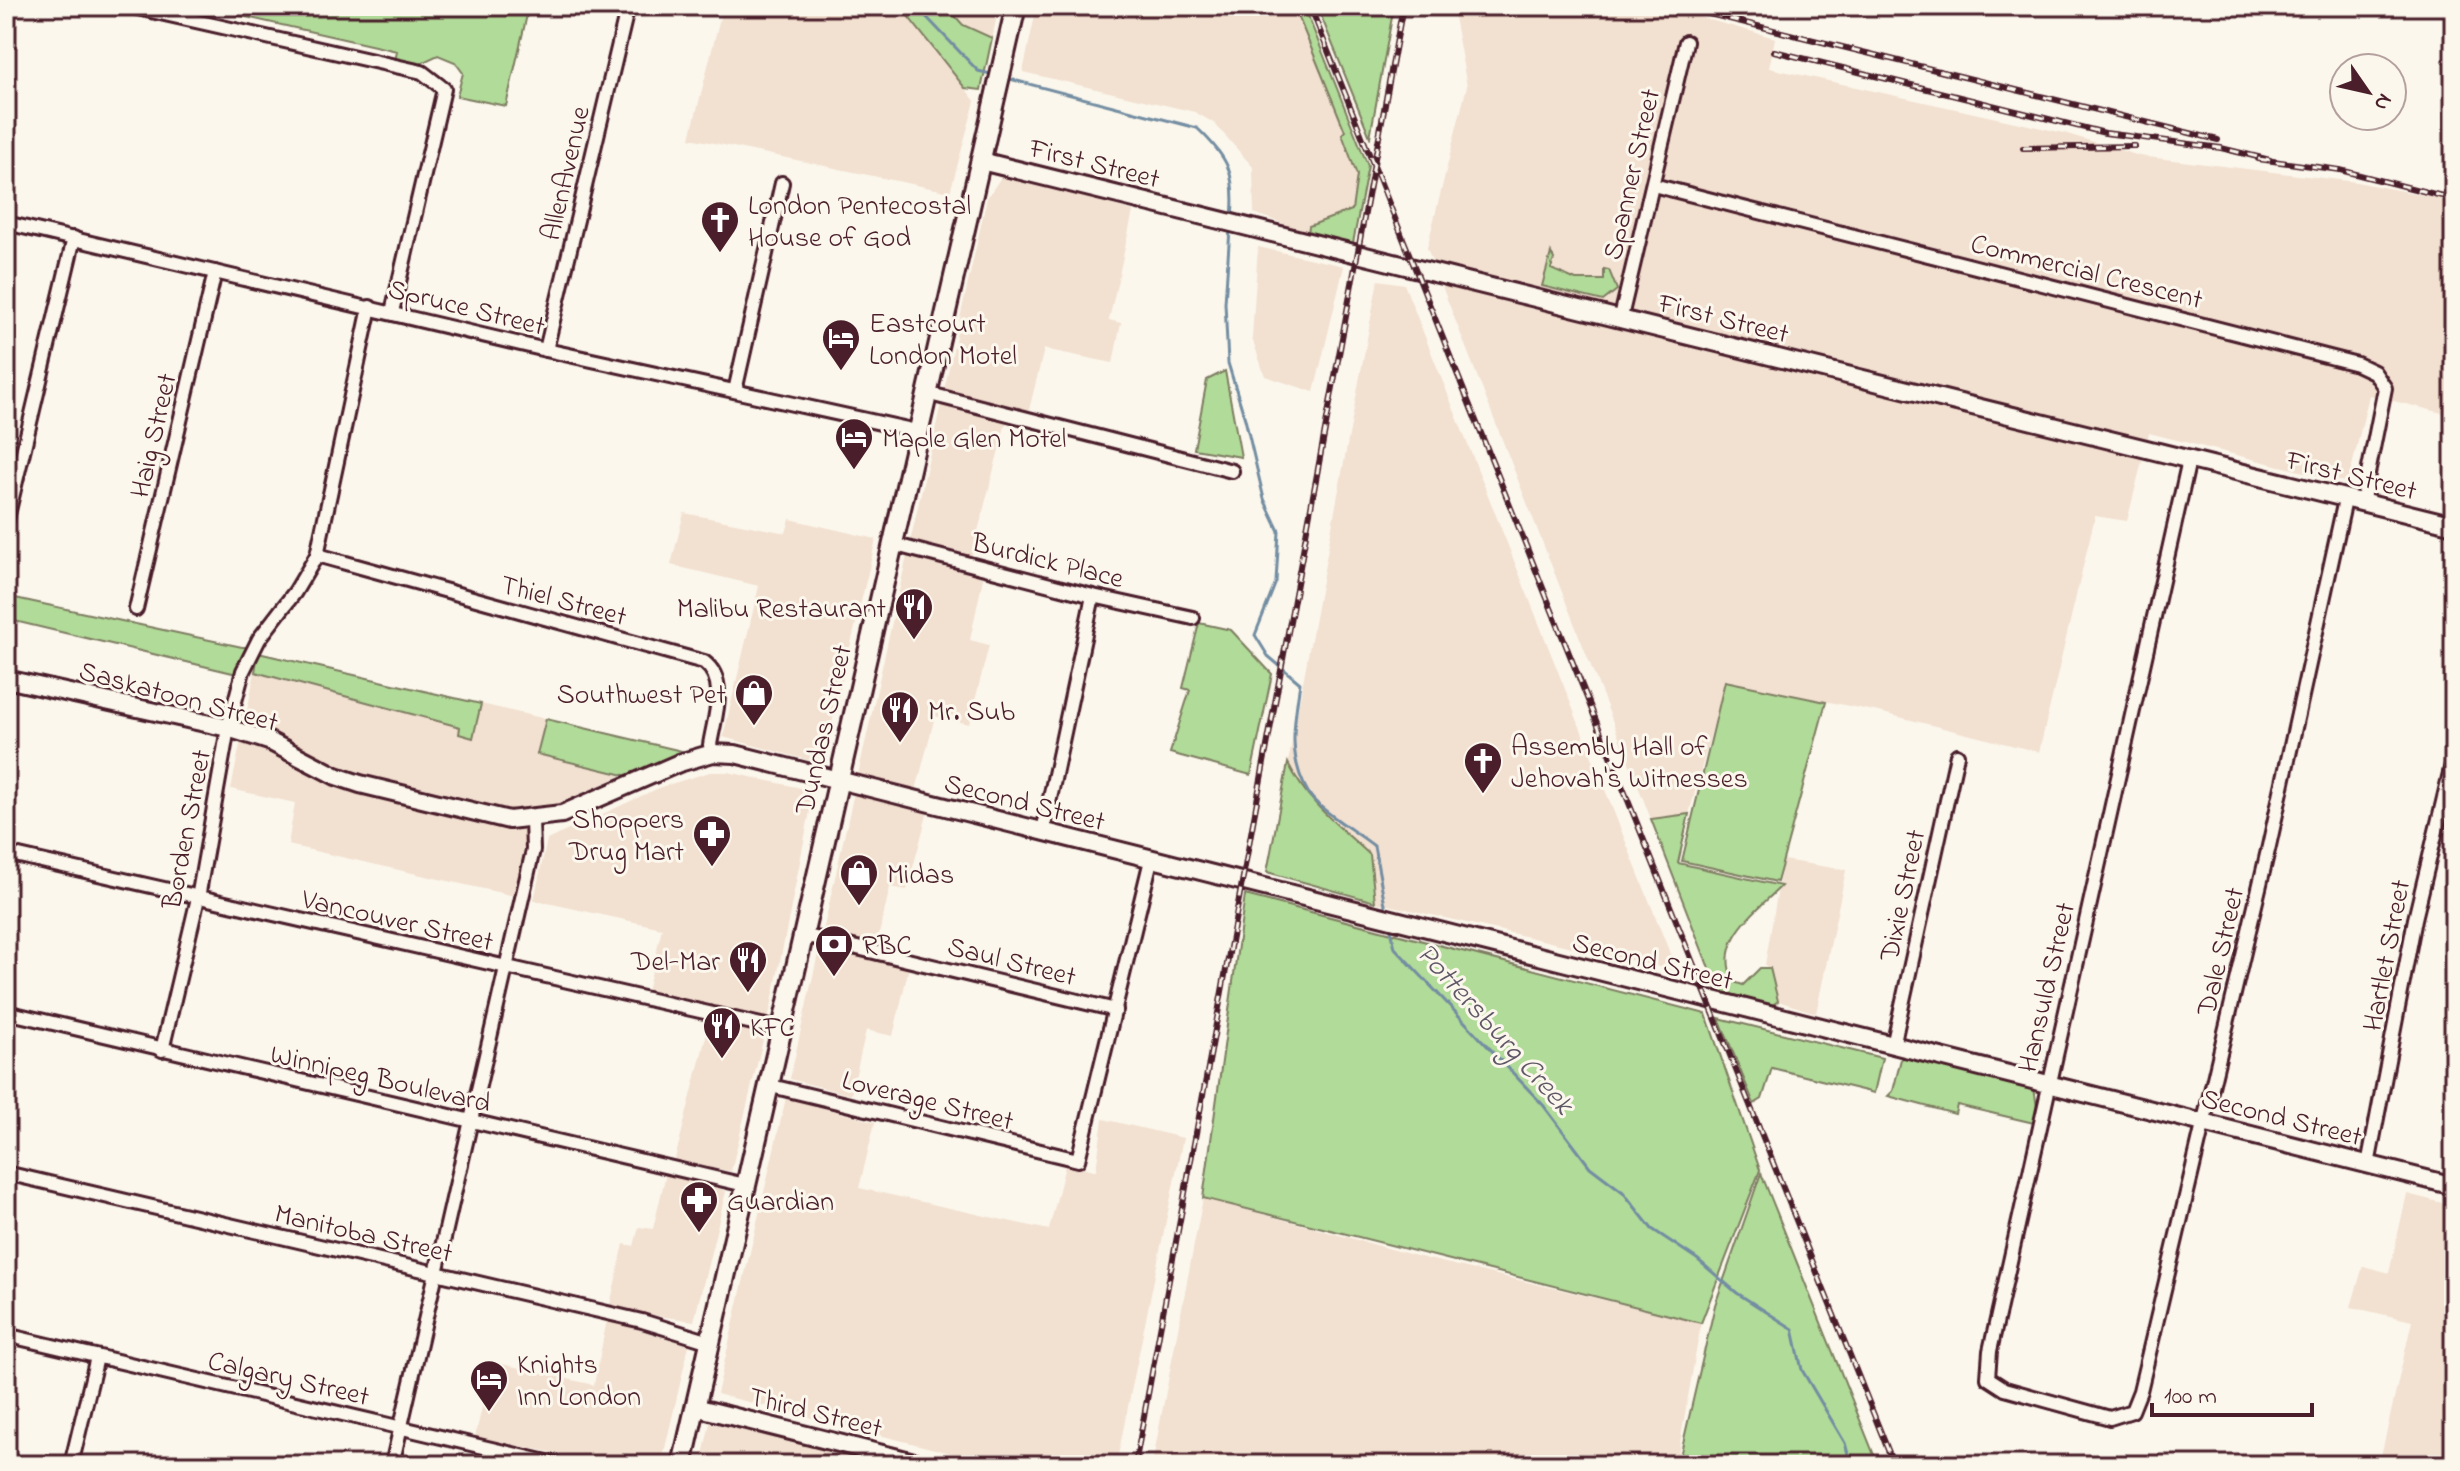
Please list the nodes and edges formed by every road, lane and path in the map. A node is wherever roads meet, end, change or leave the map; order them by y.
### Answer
1 (129, 6) edge
2 (628, 6) edge
3 (1016, 6) edge
4 (1686, 42) dead end
5 (981, 161) junction
6 (782, 183) dead end
7 (1653, 185) junction
8 (6, 223) edge
9 (74, 238) junction
10 (215, 272) junction
11 (370, 307) junction
12 (392, 312) junction
13 (1621, 317) junction
14 (546, 350) junction
15 (735, 391) junction
16 (926, 393) junction
17 (917, 431) junction
18 (2189, 460) junction
19 (1232, 471) dead end
20 (2345, 500) junction
21 (2362, 504) junction
22 (6, 523) edge
23 (2454, 525) edge
24 (892, 544) junction
25 (317, 555) junction
26 (1093, 596) junction
27 (136, 609) dead end
28 (1193, 618) dead end
29 (6, 679) edge
30 (228, 728) junction
31 (713, 753) junction
32 (1957, 755) dead end
33 (2454, 756) edge
34 (840, 782) junction
35 (532, 820) junction
36 (1043, 831) junction
37 (6, 853) edge
38 (1151, 860) junction
39 (198, 898) junction
40 (803, 935) junction
41 (504, 968) junction
42 (1116, 1010) junction
43 (6, 1012) edge
44 (779, 1029) junction
45 (1893, 1046) junction
46 (162, 1050) junction
47 (767, 1085) junction
48 (2047, 1086) junction
49 (471, 1123) junction
50 (2204, 1123) junction
51 (2368, 1165) junction
52 (6, 1173) edge
53 (745, 1185) junction
54 (2454, 1186) edge
55 (435, 1274) junction
56 (6, 1335) edge
57 (710, 1342) junction
58 (97, 1357) junction
59 (695, 1407) junction
60 (2132, 1411) joint
61 (400, 1427) junction
62 (71, 1465) edge
63 (392, 1465) edge
64 (560, 1465) edge
65 (682, 1465) edge
66 (926, 1465) edge

1 - 12 street
2 - 14 street, AllenAvenue
3 - 5 main road, Dundas Street
4 - 7 street, Spanner Street
5 - 13 street, First Street
5 - 16 main road, Dundas Street
6 - 15 street
7 - 13 street, Spanner Street
7 - 21 street, Commercial Crescent
8 - 9 street, Spruce Street
9 - 10 street, Spruce Street
9 - 22 street
10 - 11 street, Spruce Street
10 - 27 street, Haig Street
11 - 12 street, Spruce Street
11 - 25 street, Borden Street
12 - 14 street, Spruce Street
13 - 18 street, First Street
14 - 15 street, Spruce Street
15 - 17 street, Spruce Street
16 - 17 main road, Dundas Street
16 - 19 street
17 - 24 main road, Dundas Street
18 - 20 street, First Street
18 - 48 street, Hansuld Street
20 - 21 street, First Street
20 - 50 street, Dale Street
21 - 23 street, First Street
24 - 26 street, Burdick Place
24 - 34 main road, Dundas Street
25 - 30 street, Borden Street
25 - 31 street, Thiel Street
26 - 28 street, Burdick Place
26 - 36 street
29 - 30 street, Saskatoon Street
30 - 35 street, Saskatoon Street
30 - 39 street, Borden Street
31 - 34 street, Saskatoon Street
31 - 35 street, Saskatoon Street
32 - 45 street, Dixie Street
33 - 51 street, Hartlet Street
34 - 36 street, Second Street
34 - 40 main road, Dundas Street
35 - 41 street
36 - 38 street, Second Street
37 - 39 street, Vancouver Street
38 - 42 street
38 - 45 street, Second Street
39 - 41 street, Vancouver Street
39 - 46 street, Borden Street
40 - 42 street, Saul Street
40 - 44 main road, Dundas Street
41 - 44 street, Vancouver Street
41 - 49 street
42 - 47 street, Loverage Street
43 - 46 street, Winnipeg Boulevard
44 - 47 main road, Dundas Street
45 - 48 street, Second Street
46 - 49 street, Winnipeg Boulevard
47 - 53 main road, Dundas Street
48 - 50 street, Second Street
48 - 60 street, Hansuld Street
49 - 53 street, Winnipeg Boulevard
49 - 55 street
50 - 51 street, Second Street
50 - 60 street, Dale Street
51 - 54 street, Second Street
52 - 55 street, Manitoba Street
53 - 57 main road, Dundas Street
55 - 57 street, Manitoba Street
55 - 61 street
56 - 58 street, Calgary Street
57 - 59 main road, Dundas Street
58 - 61 street, Calgary Street
58 - 62 street
59 - 65 main road, Dundas Street
59 - 66 street, Third Street
61 - 63 street
61 - 64 street, Calgary Street

